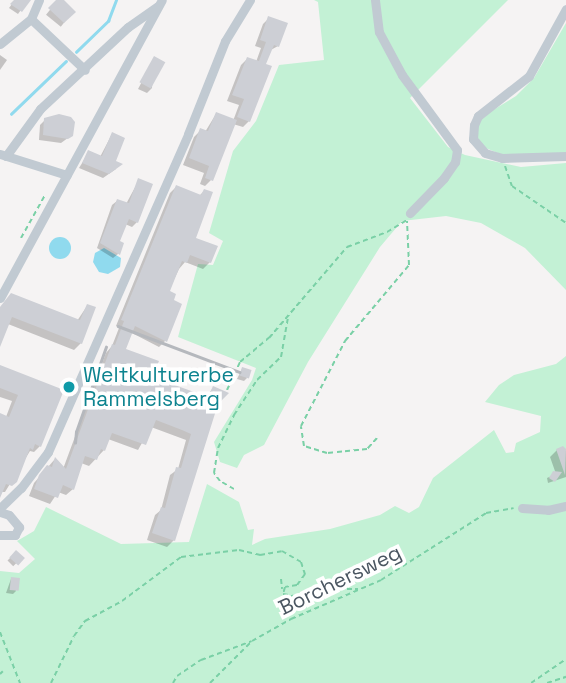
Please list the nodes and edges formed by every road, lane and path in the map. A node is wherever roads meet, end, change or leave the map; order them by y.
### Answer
1 (39, 0) edge
2 (250, 0) edge
3 (375, 0) edge
4 (161, 3) edge
5 (566, 9) edge
6 (31, 19) junction
7 (0, 44) edge
8 (85, 70) junction
9 (473, 139) junction
10 (457, 150) junction
11 (3, 155) edge
12 (566, 156) edge
13 (502, 158) junction
14 (67, 175) junction
15 (409, 217) junction
16 (566, 223) edge
17 (0, 298) edge
18 (288, 317) junction
19 (227, 390) dead end
20 (377, 438) dead end
21 (234, 489) dead end
22 (566, 506) edge
23 (522, 508) joint
24 (0, 510) edge
25 (0, 535) edge
26 (281, 579) dead end
27 (358, 589) junction
28 (283, 590) junction
29 (0, 632) edge
30 (252, 641) junction
31 (566, 659) edge
32 (566, 677) edge
33 (20, 683) edge
34 (51, 683) edge
35 (173, 683) edge
36 (210, 683) edge
37 (531, 683) edge
38 (547, 683) edge

1 - 6 street
2 - 24 street
3 - 10 street
4 - 8 street
4 - 14 street
5 - 9 street
6 - 7 street
6 - 8 street
8 - 11 street
9 - 10 street
9 - 13 street
10 - 15 street
11 - 14 street
12 - 13 street
13 - 16 path
14 - 17 street
15 - 18 path
15 - 20 path
18 - 19 path
18 - 21 path
22 - 23 street
23 - 27 path, Borchersweg
24 - 25 street
26 - 28 path
27 - 28 path
27 - 30 path, Borchersweg
28 - 34 path
29 - 33 path
30 - 35 path, Borchersweg
30 - 36 path
31 - 37 path
32 - 38 path

